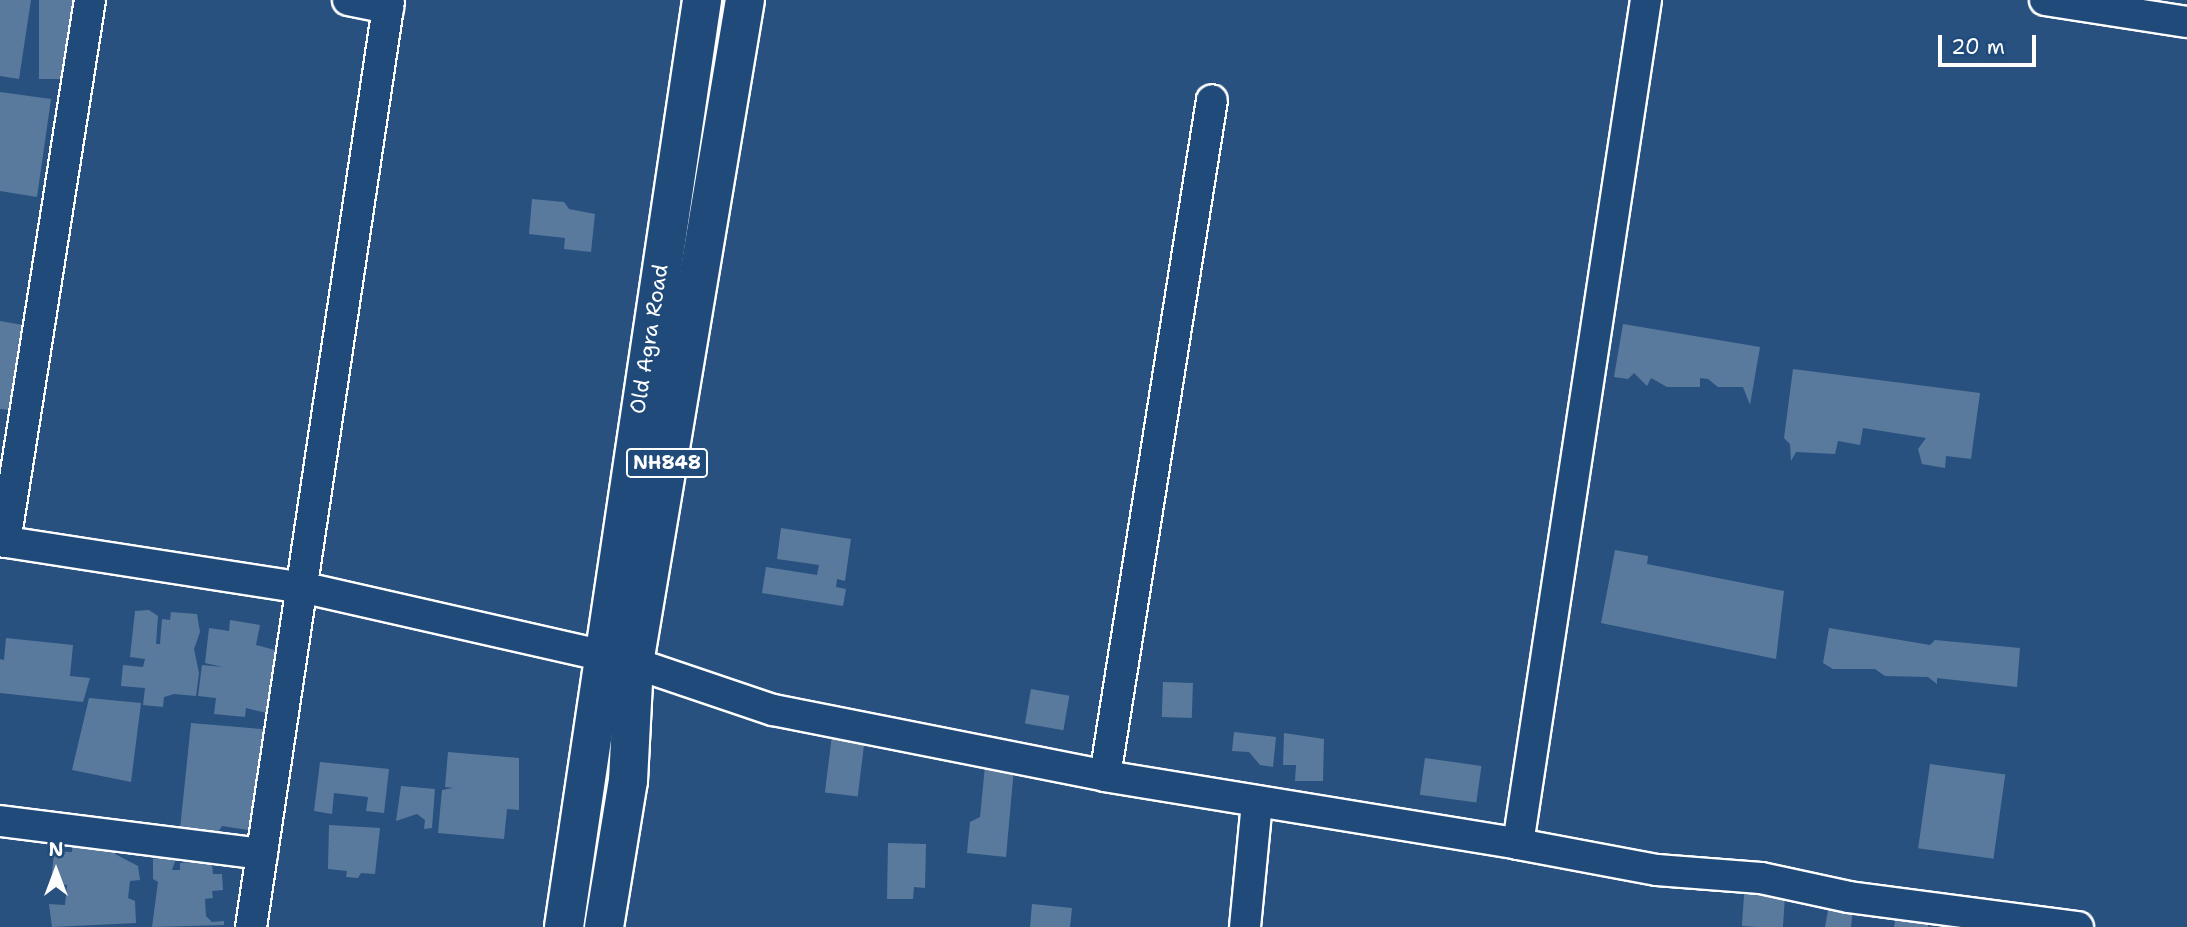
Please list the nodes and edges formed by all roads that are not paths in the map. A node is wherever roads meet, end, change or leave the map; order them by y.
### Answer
1 (90, 0) edge
2 (348, 0) edge
3 (702, 0) edge
4 (745, 0) edge
5 (1646, 0) edge
6 (2045, 0) edge
7 (389, 4) edge
8 (2187, 22) edge
9 (1212, 100) dead end
10 (3, 541) edge
11 (305, 588) junction
12 (617, 660) junction
13 (1105, 776) junction
14 (1257, 803) junction
15 (0, 821) edge
16 (1518, 844) junction
17 (262, 854) junction
18 (251, 927) edge
19 (564, 927) edge
20 (604, 927) edge
21 (1245, 927) edge
22 (2078, 927) edge

1 - 10 street
2 - 7 street
3 - 12 highway, Old Agra Road / NH848
4 - 12 highway, NH848
5 - 16 street
6 - 8 street
7 - 11 street
9 - 13 street
10 - 11 street
11 - 12 street
11 - 17 street
12 - 13 street
12 - 19 highway, Old Agra Road / NH848
12 - 20 highway, NH848
13 - 14 street
14 - 16 street
14 - 21 street
15 - 17 street
16 - 22 street
17 - 18 street

